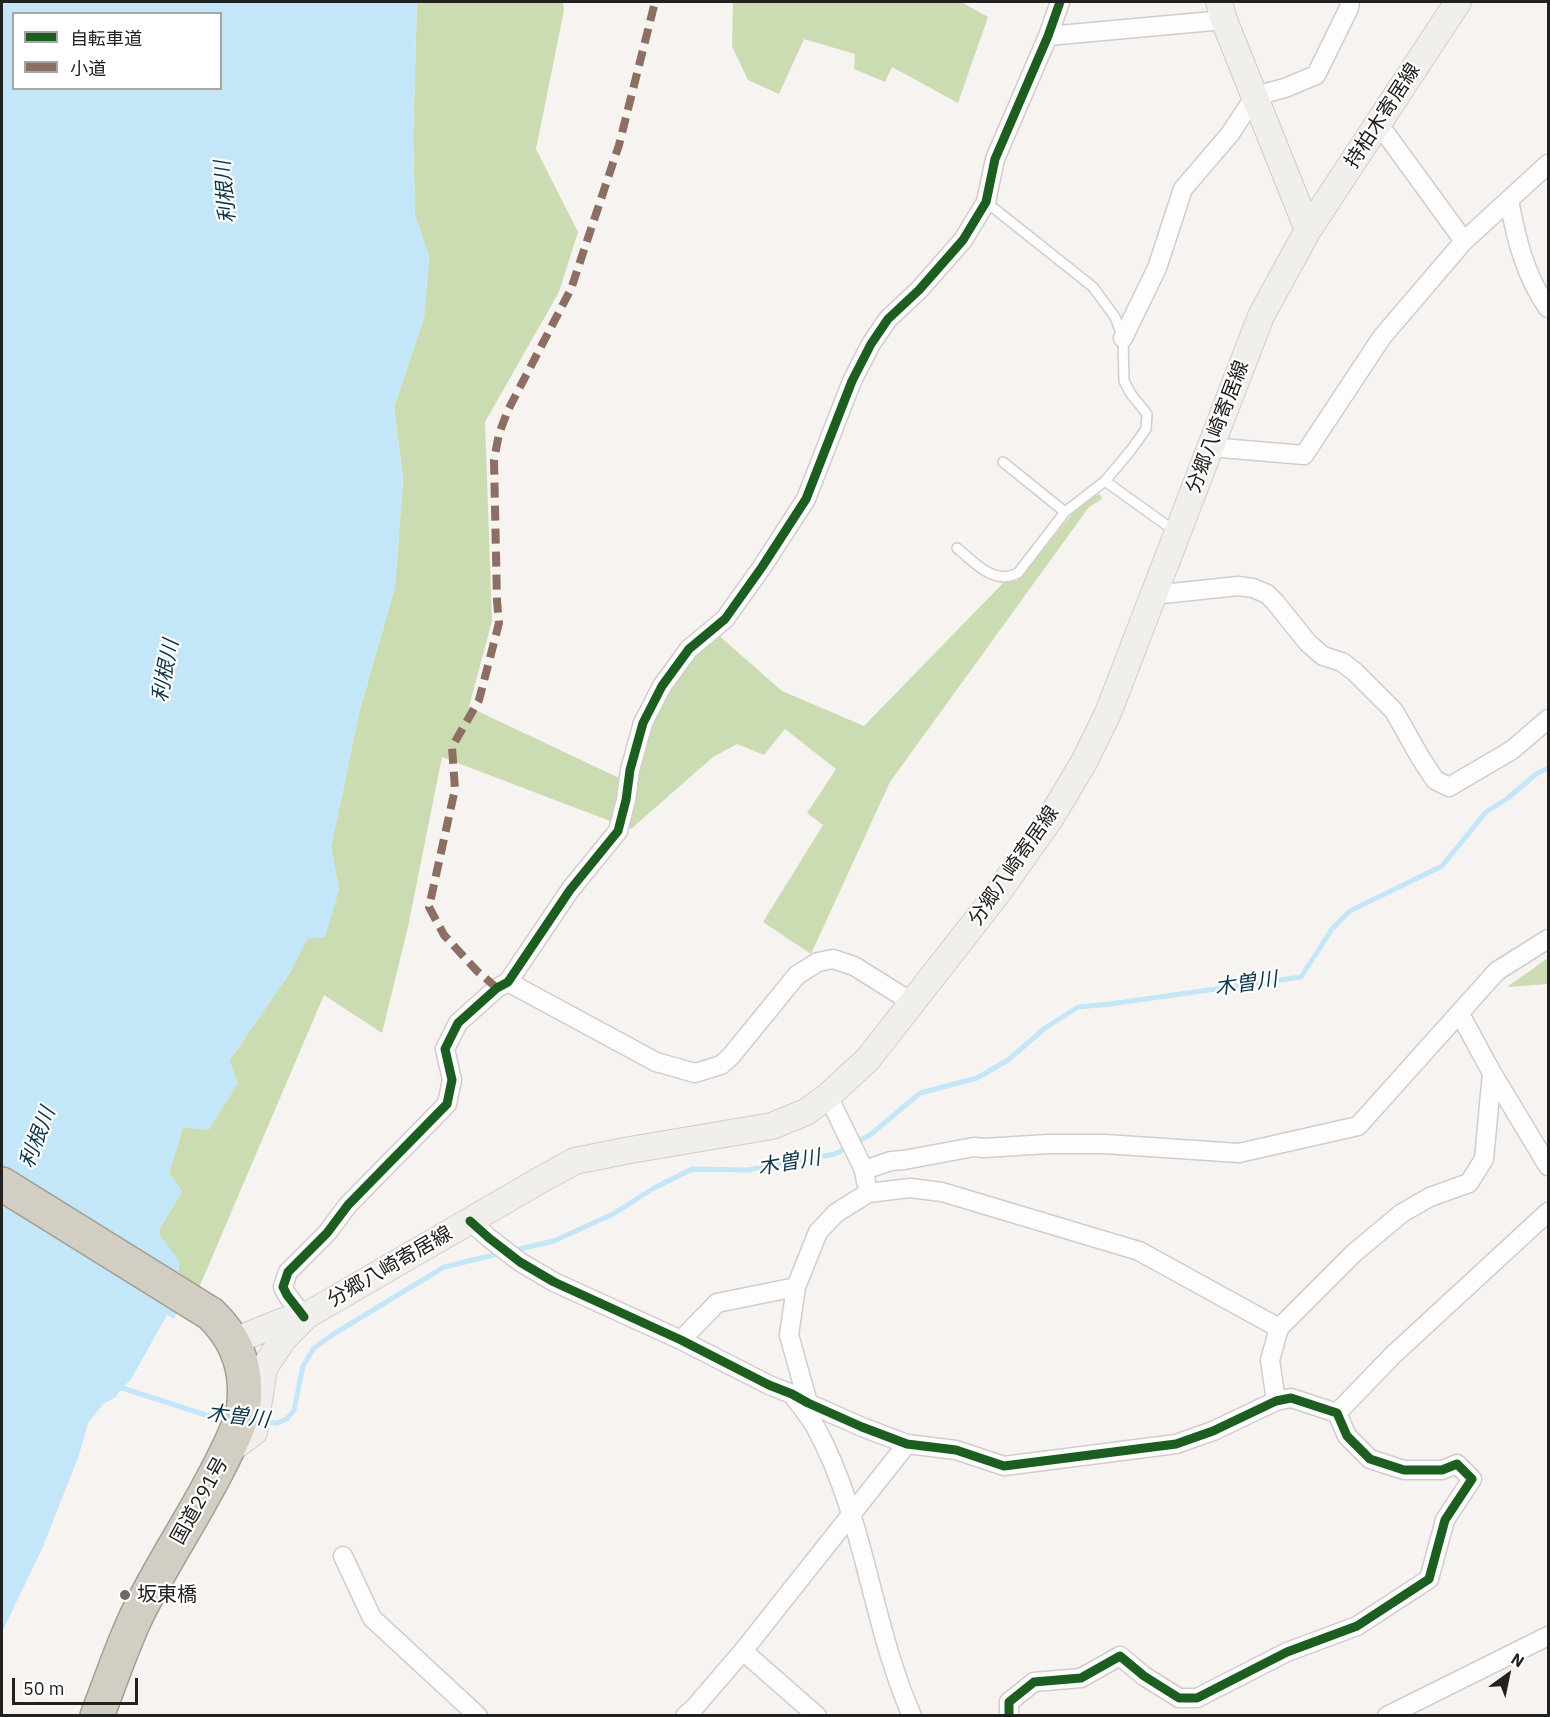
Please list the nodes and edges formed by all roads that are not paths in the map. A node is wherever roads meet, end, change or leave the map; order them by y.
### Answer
1 (1060, 2) edge
2 (1350, 2) edge
3 (1458, 2) edge
4 (1222, 10) edge
5 (1048, 36) junction
6 (1255, 96) junction
7 (1378, 123) junction
8 (1548, 164) edge
9 (1509, 200) junction
10 (986, 202) junction
11 (1308, 230) junction
12 (1464, 242) junction
13 (1548, 308) edge
14 (1123, 338) junction
15 (1210, 447) junction
16 (1003, 462) dead end
17 (1105, 481) junction
18 (1065, 512) junction
19 (1178, 533) junction
20 (957, 548) dead end
21 (1152, 596) junction
22 (1548, 719) edge
23 (1548, 939) edge
24 (508, 982) junction
25 (913, 1003) junction
26 (1460, 1014) junction
27 (1492, 1072) junction
28 (828, 1096) junction
29 (862, 1164) junction
30 (1548, 1166) edge
31 (2, 1184) edge
32 (868, 1193) junction
33 (1548, 1212) edge
34 (470, 1221) junction
35 (796, 1287) junction
36 (304, 1317) junction
37 (1279, 1328) junction
38 (681, 1340) junction
39 (234, 1341) junction
40 (792, 1394) junction
41 (1276, 1401) junction
42 (808, 1403) junction
43 (1337, 1413) junction
44 (244, 1426) junction
45 (907, 1444) junction
46 (852, 1513) junction
47 (343, 1556) dead end
48 (1548, 1636) edge
49 (743, 1651) junction
50 (97, 1716) edge
51 (478, 1716) edge
52 (685, 1716) edge
53 (817, 1716) edge
54 (912, 1716) edge
55 (1009, 1716) edge
56 (1387, 1716) edge

1 - 5 street
2 - 6 street
3 - 7 main road, 持柏木寄居線
4 - 5 street
4 - 6 main road
5 - 10 street
6 - 11 main road
6 - 14 street
7 - 11 main road, 持柏木寄居線
7 - 12 street
8 - 9 street
9 - 12 street
9 - 13 street
10 - 14 lane
10 - 24 street
11 - 15 main road, 分郷八崎寄居線
12 - 15 street
14 - 17 lane
15 - 19 main road, 分郷八崎寄居線
16 - 18 lane
17 - 18 lane
17 - 19 lane
18 - 20 lane
19 - 21 main road, 分郷八崎寄居線
21 - 22 street
21 - 25 main road, 分郷八崎寄居線
23 - 26 street
24 - 25 street
24 - 36 street
25 - 28 main road, 分郷八崎寄居線
26 - 27 street
26 - 29 street
27 - 30 street
27 - 37 street
28 - 29 street
28 - 34 main road, 分郷八崎寄居線
29 - 32 street
31 - 39 highway, 国道291号
32 - 35 street
32 - 37 street
33 - 43 street
34 - 36 main road, 分郷八崎寄居線
34 - 38 street
35 - 38 street
35 - 42 street
36 - 39 main road, 分郷八崎寄居線
36 - 44 main road
37 - 41 street
38 - 40 street
39 - 44 highway, 国道291号
40 - 42 street
40 - 46 street
41 - 43 street
41 - 45 street
42 - 45 street
43 - 55 street
44 - 50 highway, 国道291号
45 - 46 street
46 - 49 street
46 - 54 street
47 - 51 street
48 - 56 street
49 - 52 street
49 - 53 street

